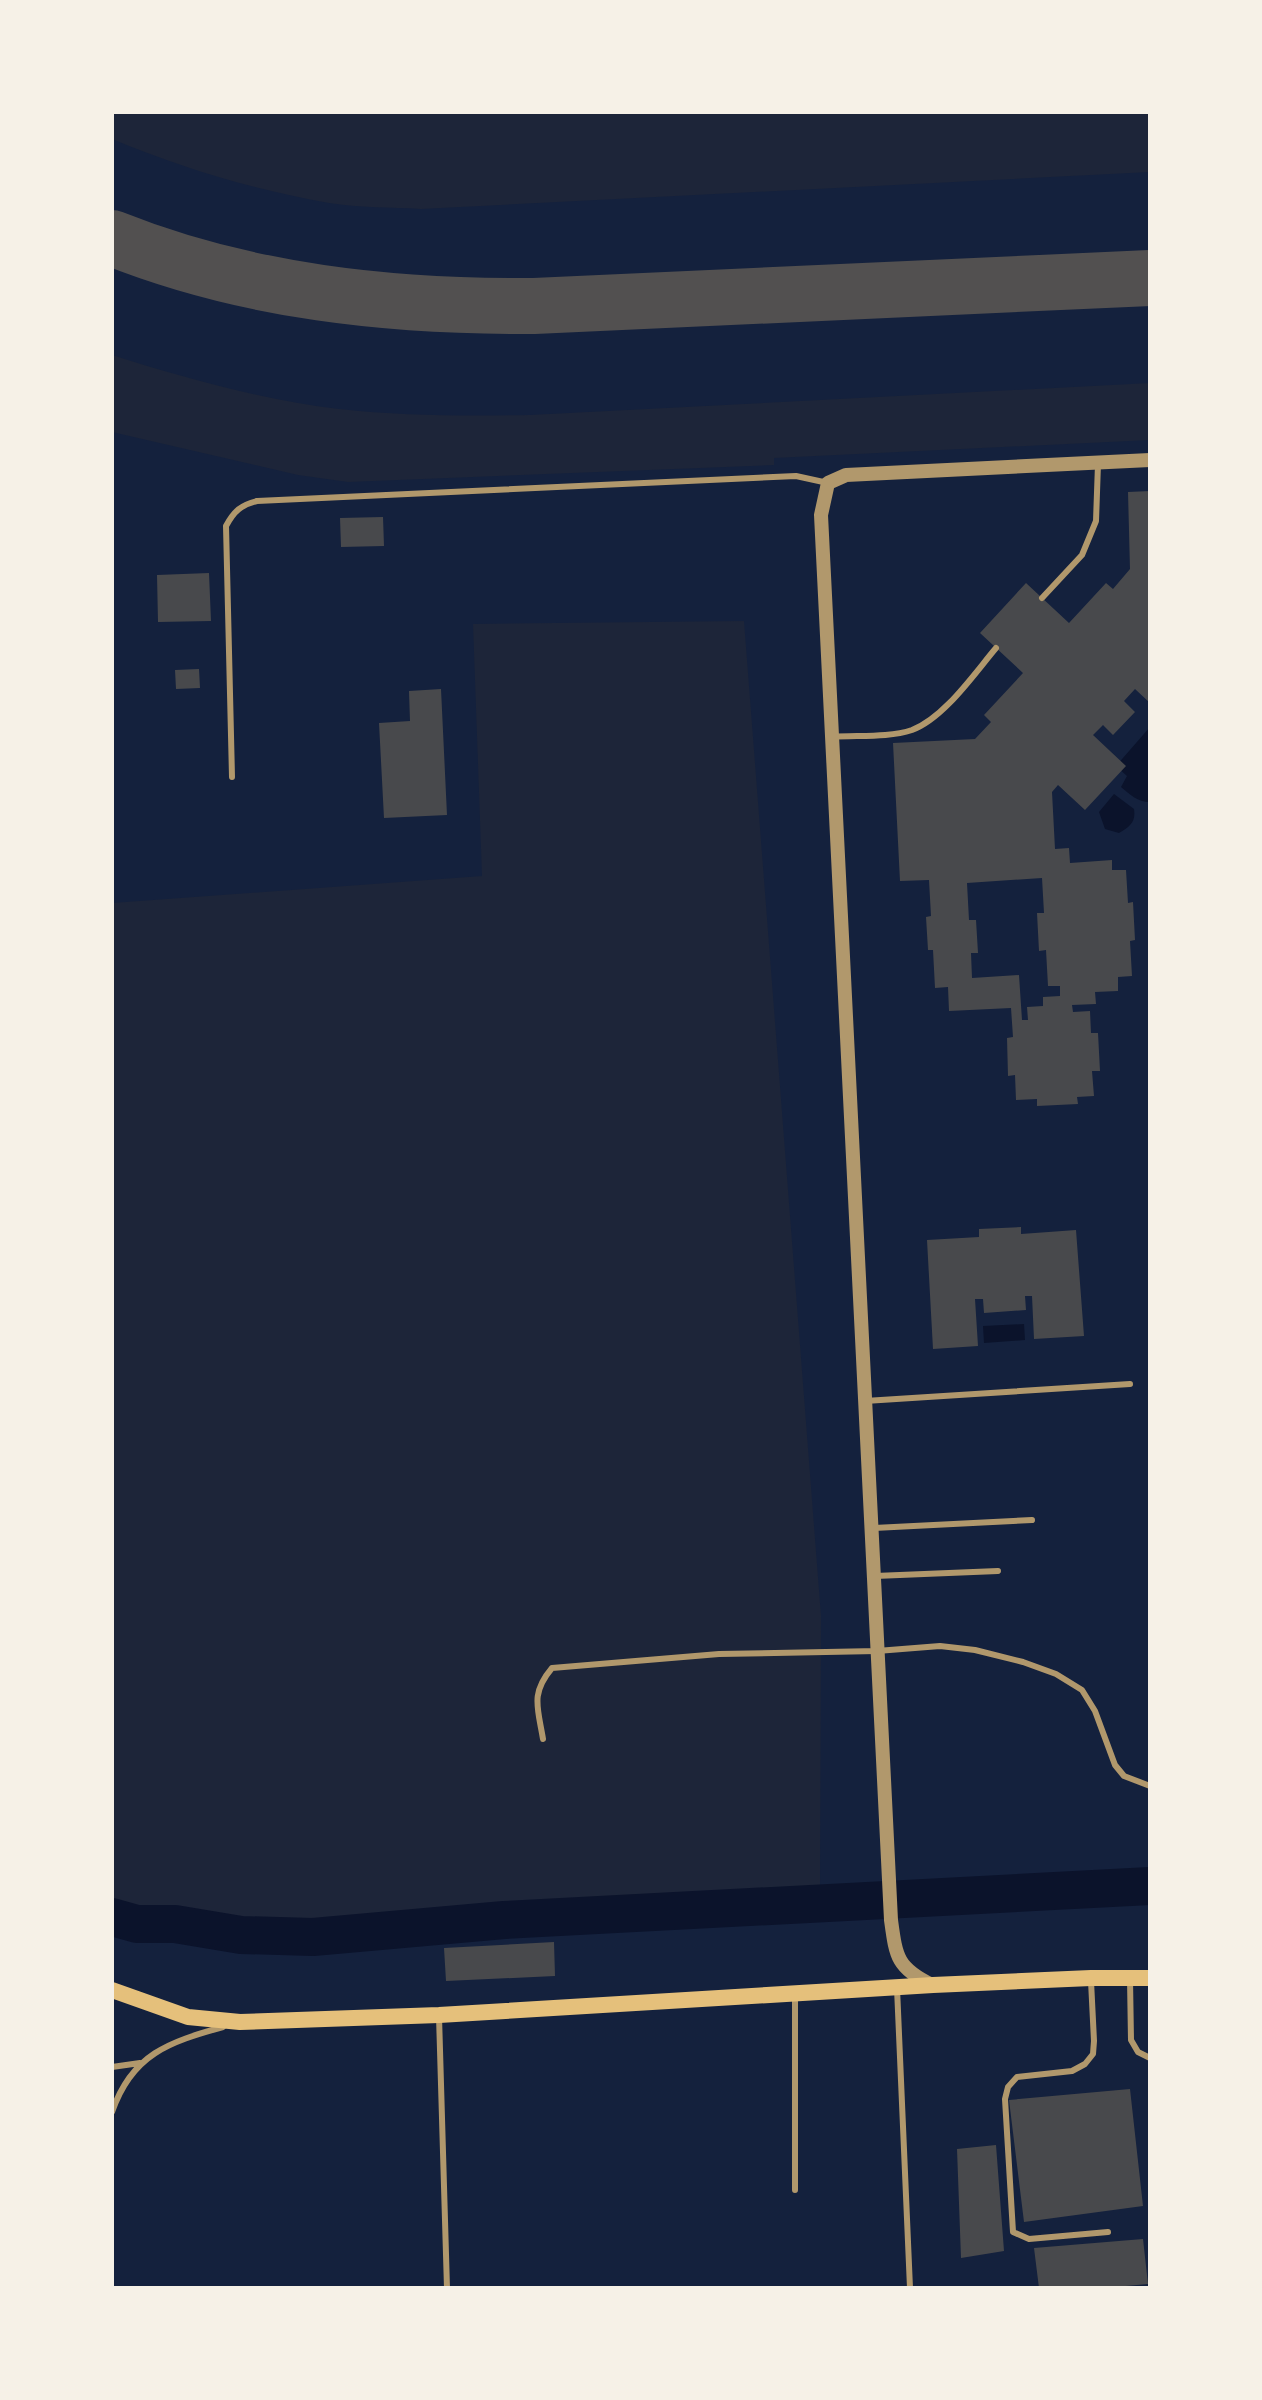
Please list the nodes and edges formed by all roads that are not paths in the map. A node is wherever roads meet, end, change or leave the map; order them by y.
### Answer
1 (1150, 460) edge
2 (1098, 462) junction
3 (828, 483) junction
4 (1042, 598) dead end
5 (996, 648) dead end
6 (832, 737) junction
7 (232, 777) dead end
8 (1130, 1384) dead end
9 (865, 1401) junction
10 (1032, 1520) dead end
11 (870, 1529) junction
12 (998, 1571) dead end
13 (875, 1576) junction
14 (877, 1651) junction
15 (543, 1739) dead end
16 (1150, 1786) edge
17 (1091, 1978) junction
18 (1150, 1978) edge
19 (1130, 1979) junction
20 (933, 1985) junction
21 (897, 1988) junction
22 (112, 1990) edge
23 (795, 1994) junction
24 (439, 2015) junction
25 (240, 2022) junction
26 (1150, 2058) edge
27 (140, 2063) junction
28 (112, 2067) edge
29 (112, 2112) edge
30 (795, 2190) dead end
31 (1108, 2232) dead end
32 (447, 2288) edge
33 (910, 2288) edge

1 - 2 street
2 - 3 street
2 - 4 lane
3 - 6 street
3 - 7 lane
5 - 6 lane
6 - 9 street
8 - 9 lane
9 - 11 street
10 - 11 lane
11 - 13 street
12 - 13 lane
13 - 14 street
14 - 15 lane
14 - 16 lane
14 - 20 street
17 - 19 main road
17 - 20 main road
17 - 31 lane
18 - 19 main road
19 - 26 lane
20 - 21 main road
21 - 23 main road
21 - 33 lane
22 - 25 main road
23 - 24 main road
23 - 30 lane
24 - 25 main road
24 - 32 lane
25 - 27 lane
27 - 28 lane
27 - 29 lane

